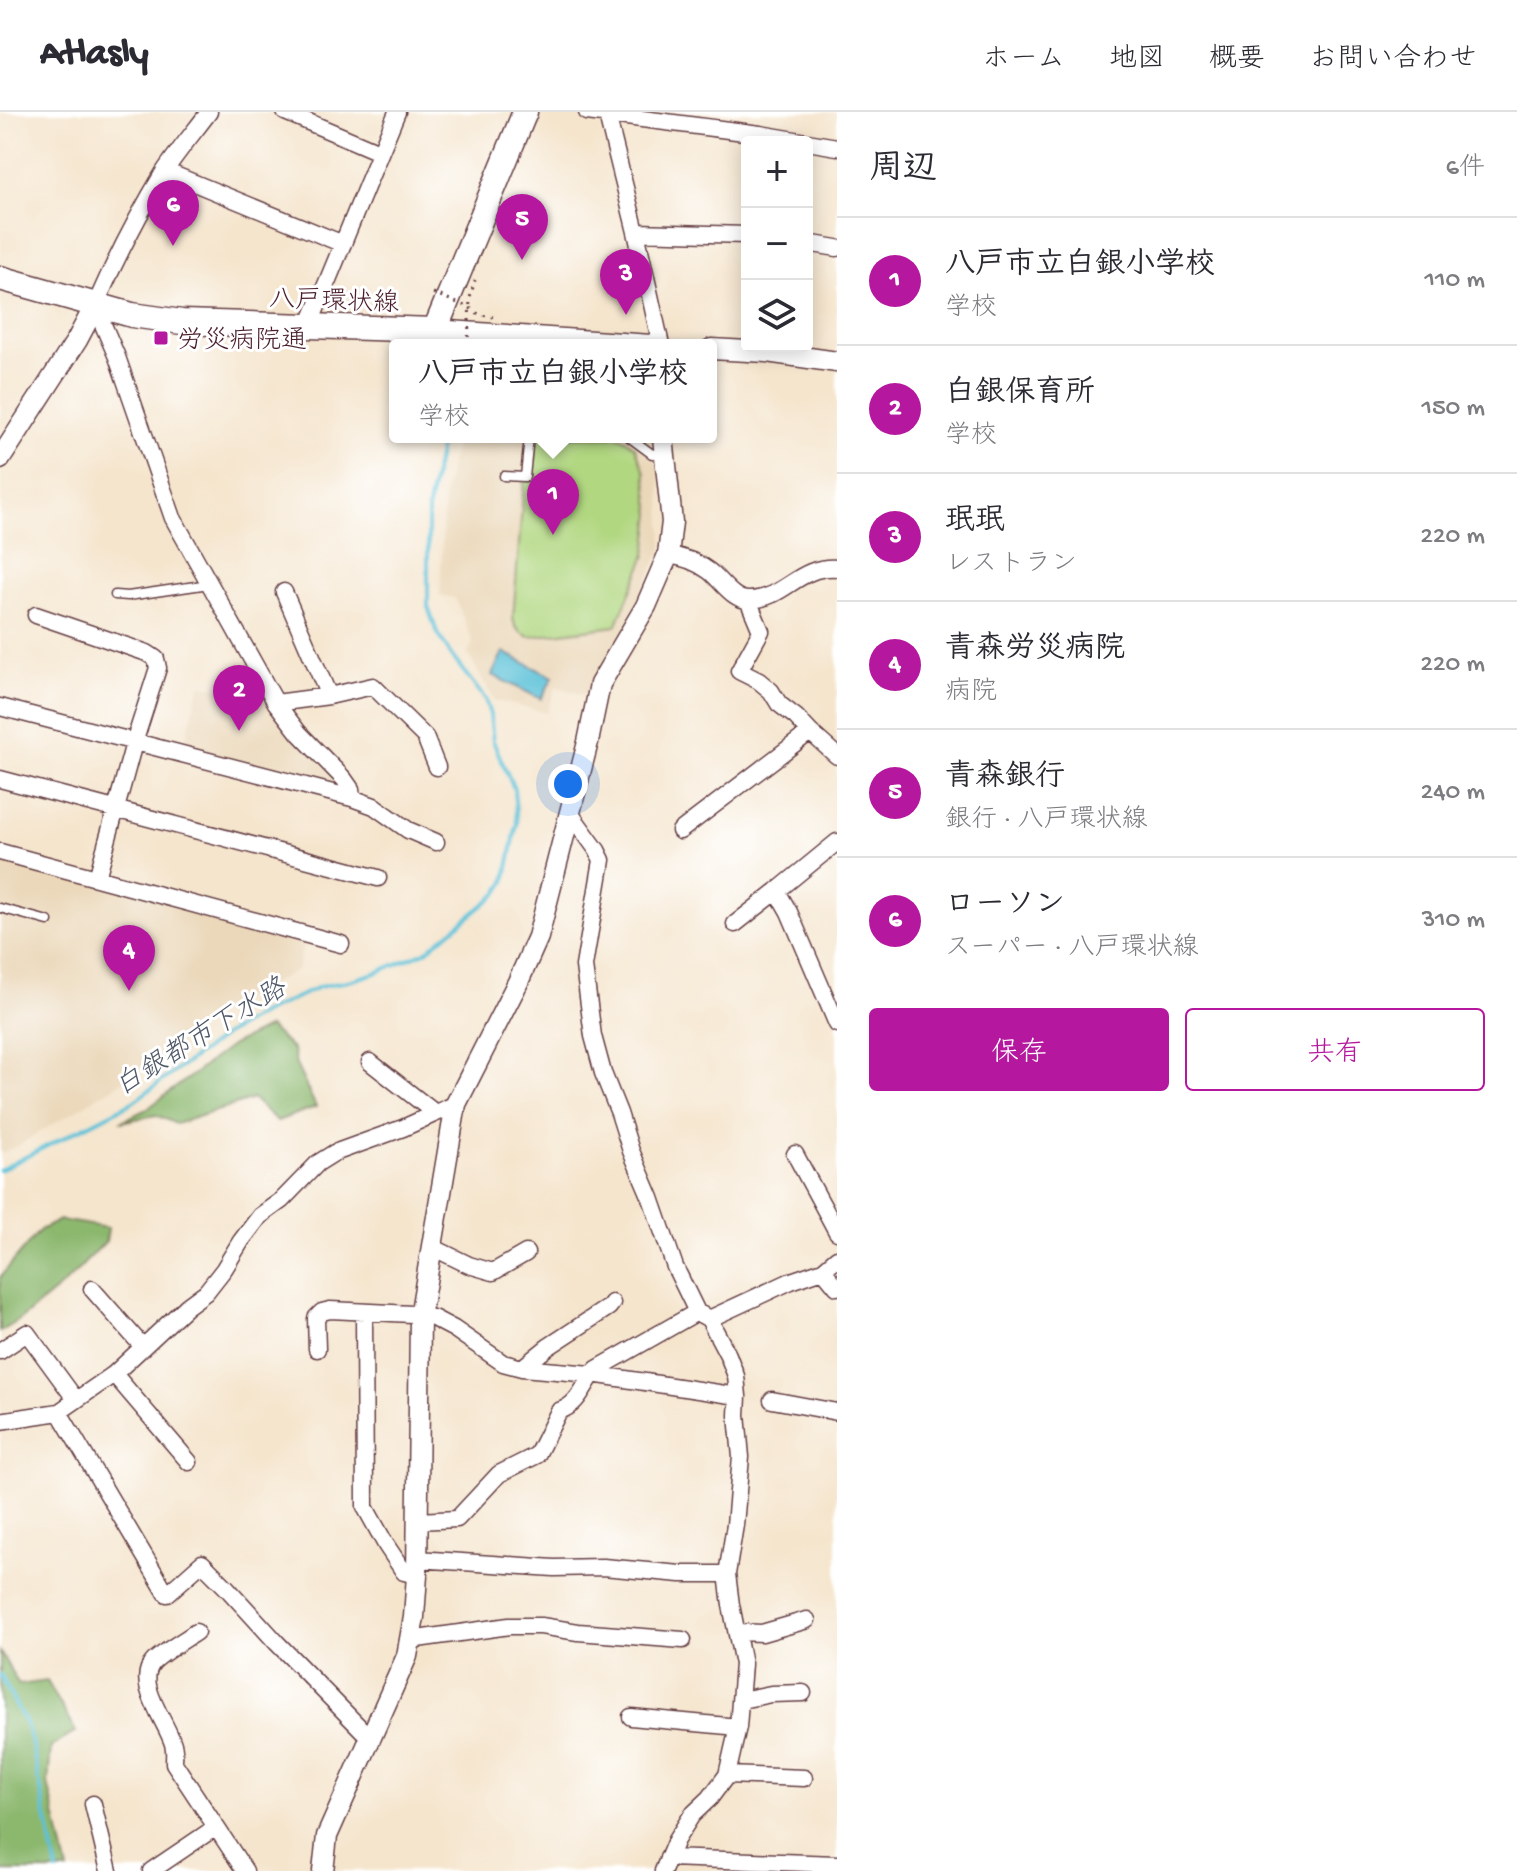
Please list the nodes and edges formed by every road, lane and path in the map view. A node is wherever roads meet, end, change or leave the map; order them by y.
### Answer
1 (209, 112) edge
2 (285, 112) edge
3 (397, 112) edge
4 (525, 112) edge
5 (587, 112) edge
6 (607, 115) junction
7 (837, 147) edge
8 (379, 152) junction
9 (165, 171) junction
10 (636, 232) junction
11 (741, 235) edge
12 (343, 244) junction
13 (813, 244) edge
14 (837, 248) edge
15 (0, 278) edge
16 (475, 280) dead end
17 (433, 293) dead end
18 (95, 306) junction
19 (470, 308) junction
20 (493, 317) dead end
21 (309, 326) junction
22 (435, 330) junction
23 (468, 339) edge
24 (565, 339) edge
25 (660, 339) edge
26 (717, 349) edge
27 (837, 362) edge
28 (528, 443) edge
29 (637, 443) edge
30 (664, 445) edge
31 (0, 459) edge
32 (504, 476) dead end
33 (668, 555) junction
34 (837, 568) edge
35 (210, 584) junction
36 (284, 592) dead end
37 (115, 595) dead end
38 (748, 600) junction
39 (36, 615) dead end
40 (329, 696) junction
41 (276, 703) junction
42 (0, 707) edge
43 (810, 732) junction
44 (134, 743) junction
45 (837, 756) edge
46 (437, 767) dead end
47 (0, 779) edge
48 (352, 798) junction
49 (116, 810) junction
50 (570, 813) junction
51 (680, 831) dead end
52 (436, 842) dead end
53 (837, 842) edge
54 (0, 852) edge
55 (97, 878) junction
56 (378, 878) dead end
57 (777, 891) junction
58 (0, 908) edge
59 (48, 921) dead end
60 (735, 924) dead end
61 (341, 944) dead end
62 (836, 1020) edge
63 (370, 1062) dead end
64 (456, 1104) junction
65 (435, 1113) junction
66 (795, 1154) dead end
67 (837, 1232) edge
68 (432, 1247) junction
69 (526, 1253) dead end
70 (837, 1258) edge
71 (823, 1270) junction
72 (837, 1287) edge
73 (92, 1289) dead end
74 (612, 1303) dead end
75 (364, 1313) junction
76 (703, 1316) junction
77 (420, 1317) junction
78 (143, 1347) junction
79 (317, 1349) dead end
80 (0, 1351) edge
81 (522, 1368) junction
82 (114, 1374) junction
83 (592, 1374) junction
84 (738, 1396) junction
85 (76, 1400) junction
86 (772, 1400) dead end
87 (59, 1412) junction
88 (837, 1412) edge
89 (0, 1421) edge
90 (189, 1462) dead end
91 (418, 1521) junction
92 (417, 1567) junction
93 (727, 1574) junction
94 (807, 1620) dead end
95 (196, 1632) dead end
96 (737, 1632) junction
97 (410, 1640) junction
98 (683, 1640) dead end
99 (803, 1693) dead end
100 (741, 1700) junction
101 (631, 1717) dead end
102 (738, 1727) junction
103 (370, 1738) junction
104 (727, 1775) junction
105 (804, 1778) dead end
106 (93, 1804) dead end
107 (216, 1827) junction
108 (665, 1864) edge
109 (837, 1864) edge
110 (727, 1866) edge
111 (109, 1871) edge
112 (151, 1871) edge
113 (245, 1871) edge
114 (323, 1871) edge

1 - 9 street
2 - 8 street
3 - 8 street
4 - 22 main road
5 - 6 street
6 - 7 street
6 - 10 street
8 - 12 street
9 - 12 street
9 - 18 street
10 - 11 street
10 - 25 street
12 - 21 street
13 - 14 street
15 - 18 main road, 八戸環状線
16 - 19 path, bridge
17 - 19 path, bridge
18 - 21 main road, 八戸環状線
18 - 31 street
18 - 35 street
19 - 20 path, bridge
19 - 23 path, bridge
21 - 22 main road, 八戸環状線
22 - 24 street
26 - 27 street
28 - 32 lane
29 - 30 lane
30 - 33 street
33 - 38 street
33 - 50 street
34 - 38 street
35 - 37 lane
35 - 41 street
36 - 40 street
38 - 43 street
39 - 44 street
40 - 41 street
40 - 46 street
41 - 48 street
42 - 44 street
43 - 45 street
43 - 51 street
44 - 48 street
44 - 49 street
47 - 49 street
48 - 52 street
49 - 55 street
49 - 56 street
50 - 64 street
50 - 76 street
53 - 57 street
54 - 55 street
55 - 61 street
57 - 60 street
57 - 62 street
58 - 59 lane
63 - 65 street
64 - 65 street
64 - 68 street
65 - 78 street
66 - 67 street
68 - 69 street
68 - 77 street
70 - 71 street
71 - 72 street
71 - 76 street
73 - 78 street
74 - 81 street
75 - 77 street
75 - 79 street
75 - 92 street
76 - 83 street
76 - 84 street
77 - 81 street
77 - 91 street
78 - 82 street
80 - 85 street
81 - 83 street
82 - 85 street
82 - 90 street
83 - 84 street
83 - 91 street
84 - 93 street
85 - 87 street
86 - 88 street
87 - 89 street
87 - 103 street
91 - 92 street
92 - 93 street
92 - 97 street
93 - 96 street
94 - 96 street
95 - 107 street
96 - 100 street
97 - 98 street
97 - 103 street
99 - 100 street
100 - 102 street
101 - 102 street
102 - 104 street
103 - 114 street
104 - 105 street
104 - 108 street
106 - 111 street
107 - 112 street
107 - 113 street
108 - 110 street
109 - 110 street

